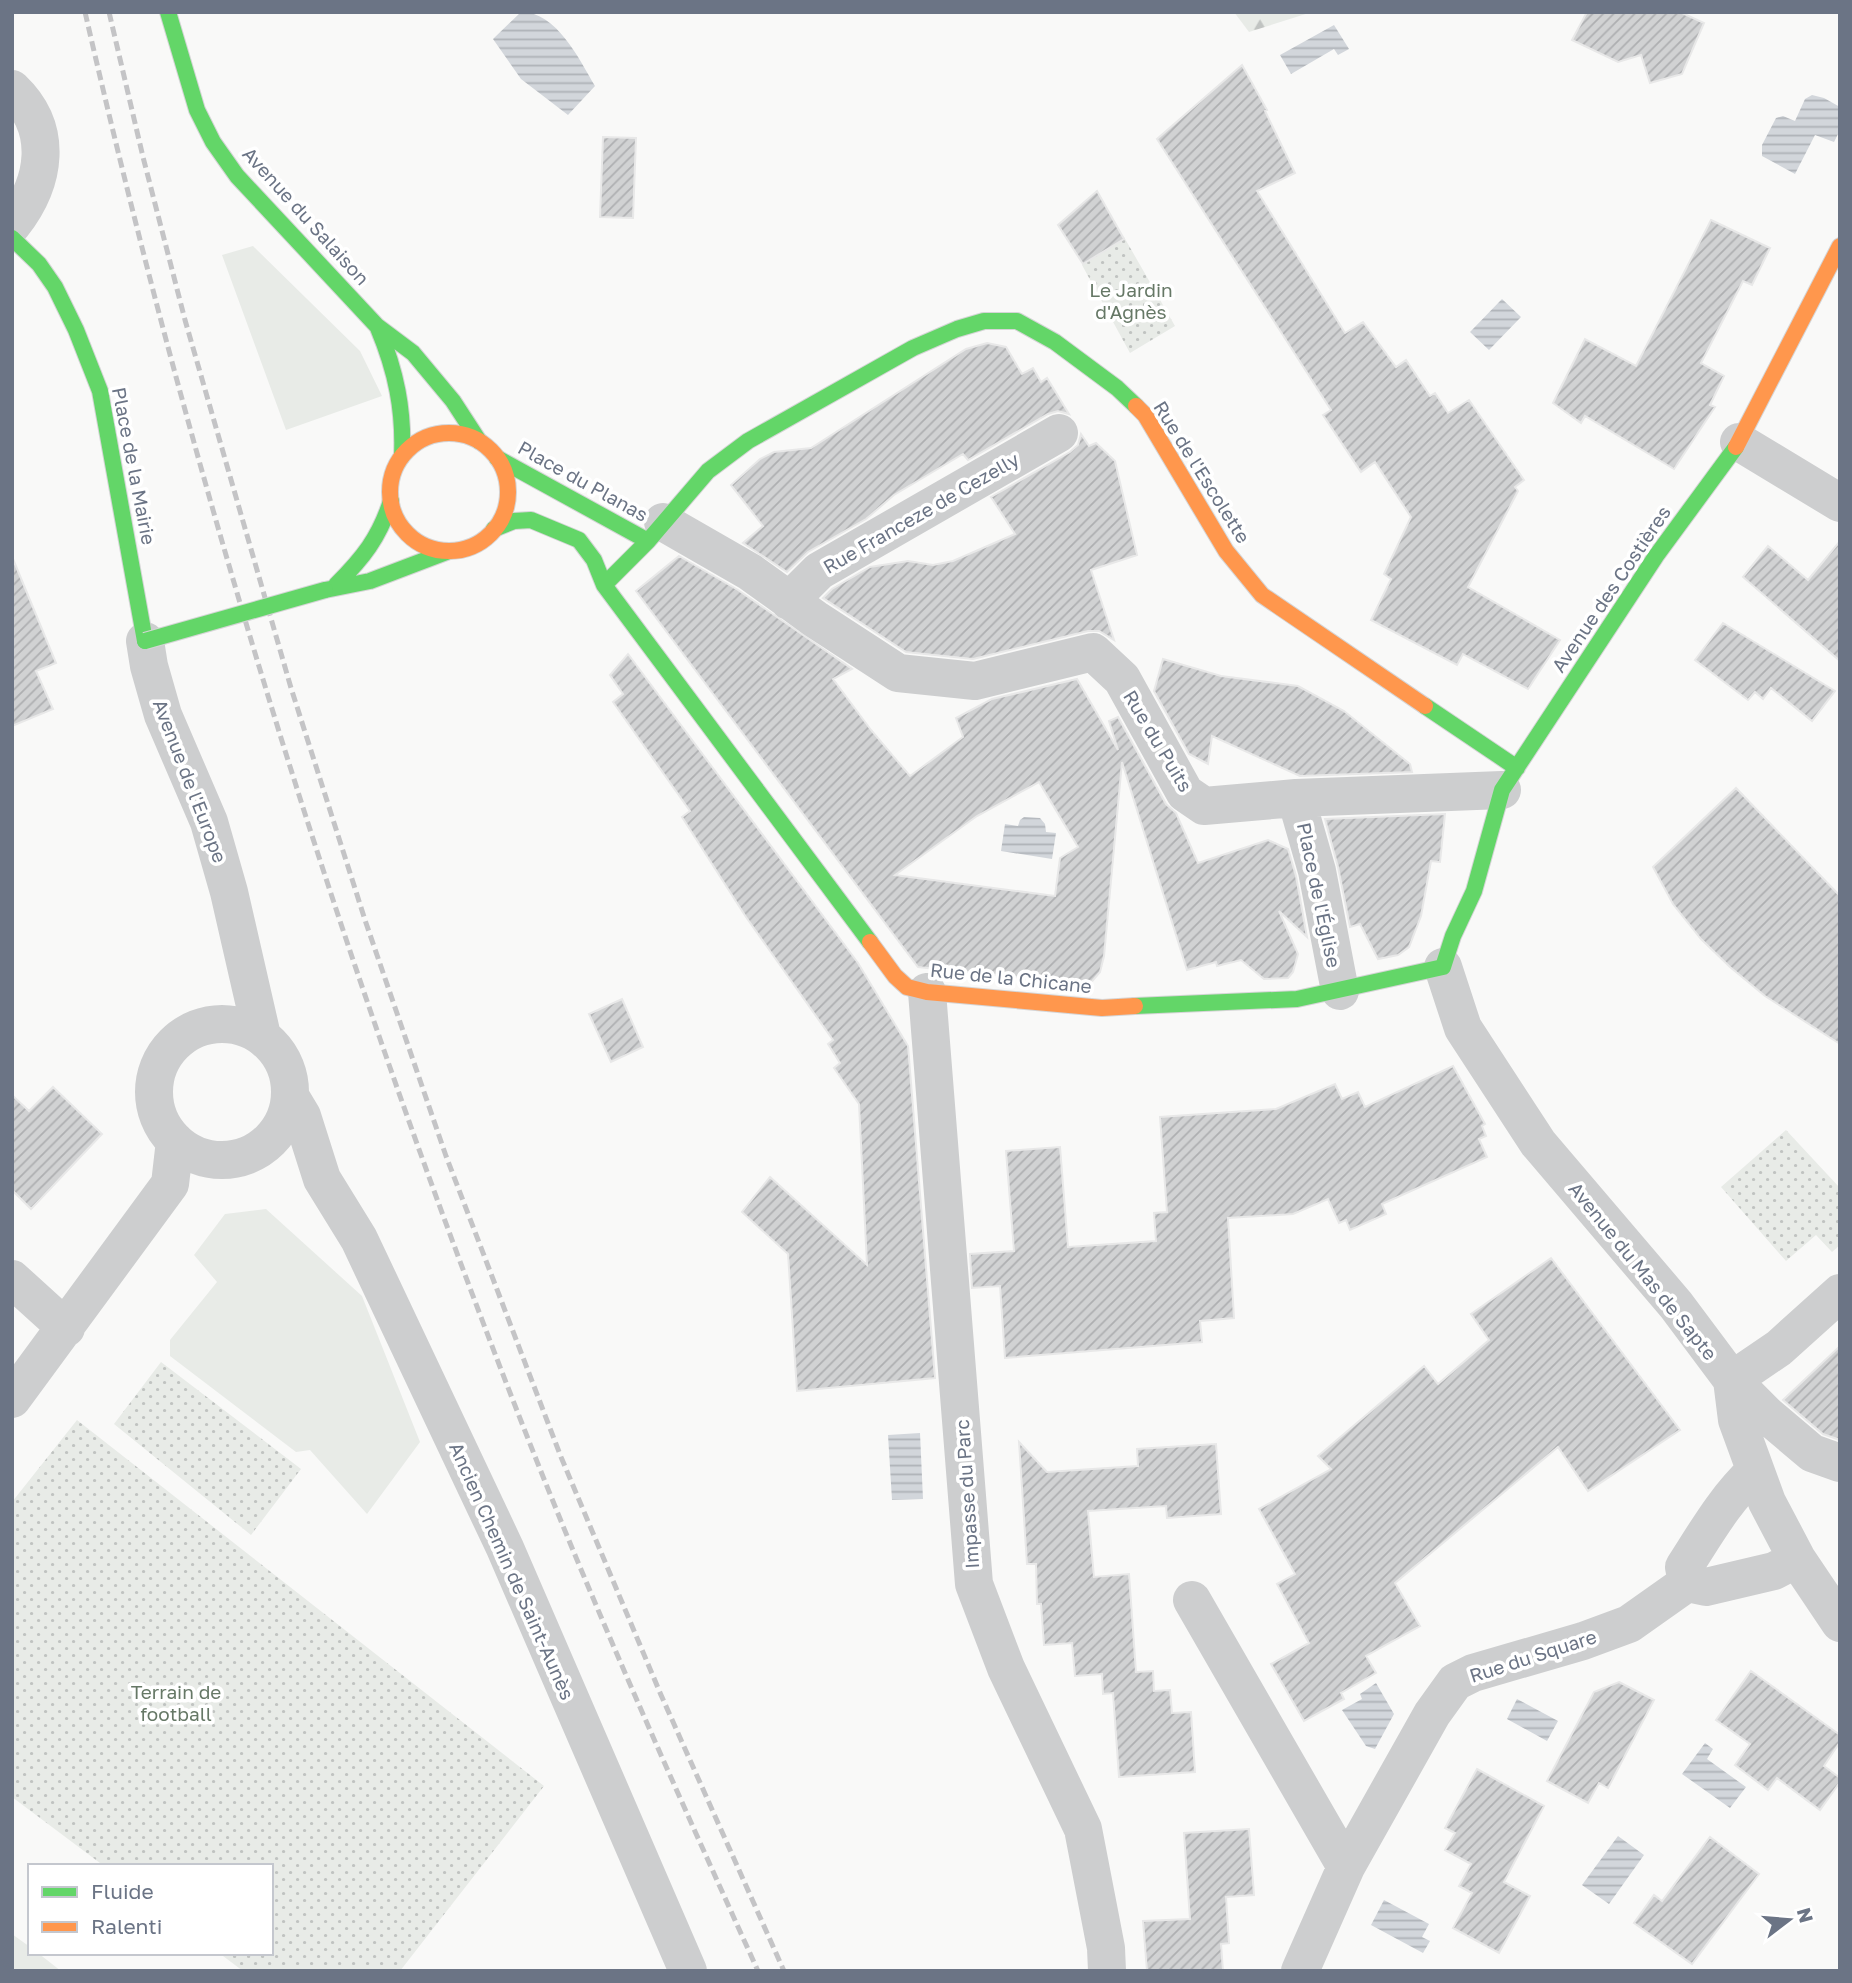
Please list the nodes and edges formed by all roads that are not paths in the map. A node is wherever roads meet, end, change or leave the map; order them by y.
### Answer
1 (168, 12) edge
2 (12, 89) edge
3 (12, 225) edge
4 (12, 238) edge
5 (1840, 246) edge
6 (377, 326) junction
7 (1059, 433) dead end
8 (479, 441) junction
9 (1739, 442) junction
10 (402, 456) junction
11 (497, 458) junction
12 (391, 501) junction
13 (1840, 503) edge
14 (494, 529) junction
15 (656, 532) junction
16 (449, 551) junction
17 (604, 585) junction
18 (330, 588) junction
19 (789, 601) junction
20 (145, 641) junction
21 (1509, 779) junction
22 (1296, 798) junction
23 (244, 962) junction
24 (1443, 967) junction
25 (1340, 991) junction
26 (927, 992) junction
27 (217, 1023) junction
28 (262, 1036) junction
29 (290, 1096) junction
30 (175, 1141) junction
31 (246, 1154) junction
32 (322, 1179) junction
33 (170, 1184) junction
34 (12, 1279) edge
35 (1840, 1293) edge
36 (12, 1310) edge
37 (59, 1337) junction
38 (1732, 1380) junction
39 (12, 1399) edge
40 (1840, 1464) edge
41 (1755, 1471) junction
42 (1797, 1559) junction
43 (1687, 1583) junction
44 (1192, 1601) dead end
45 (1840, 1623) edge
46 (1346, 1867) junction
47 (688, 1971) edge
48 (1107, 1971) edge
49 (1300, 1971) edge

1 - 6 street, Avenue du Salaison
2 - 3 street
4 - 20 street, Place de la Mairie
5 - 9 street, Avenue des Costières
6 - 8 street, Avenue du Salaison
6 - 10 street, Avenue du Salaison
7 - 19 street, Rue Franceze de Cezelly
8 - 10 street
8 - 11 street
9 - 13 street
9 - 21 street, Avenue des Costières
10 - 12 street
11 - 14 street
11 - 15 street, Place du Planas
12 - 16 street
12 - 18 street
14 - 16 street
14 - 17 street
15 - 17 street, Place du Planas
15 - 19 street, Rue du Puits
15 - 21 street, Rue de l'Escolette
16 - 18 street
17 - 26 street, Rue de la Chicane
18 - 20 street, bridge
19 - 22 street, Rue du Puits
20 - 23 street, Avenue de l'Europe
21 - 22 street, Rue du Puits
21 - 24 street, Avenue des Costières
22 - 25 street, Place de l'Église
23 - 27 street
23 - 28 street, Avenue de l'Europe
24 - 25 street, Rue de la Chicane
24 - 38 street, Avenue du Mas de Sapte
25 - 26 street, Rue de la Chicane
26 - 48 street, Impasse du Parc
27 - 28 street
27 - 30 street
28 - 29 street
29 - 31 street
29 - 32 street, Ancien Chemin de Saint-Aunès
30 - 31 street
30 - 33 street
31 - 32 street, Ancien Chemin de Saint-Aunès
31 - 33 street
32 - 47 street, Ancien Chemin de Saint-Aunès
33 - 37 street
34 - 37 street
35 - 38 street
36 - 37 street
37 - 39 street
38 - 40 street
38 - 41 street, Avenue du Mas de Sapte
41 - 42 street, Avenue du Mas de Sapte
41 - 43 street
42 - 43 street
42 - 45 street, Avenue du Mas de Sapte
43 - 46 street, Rue du Square
44 - 46 street
46 - 49 street, Rue du Square

